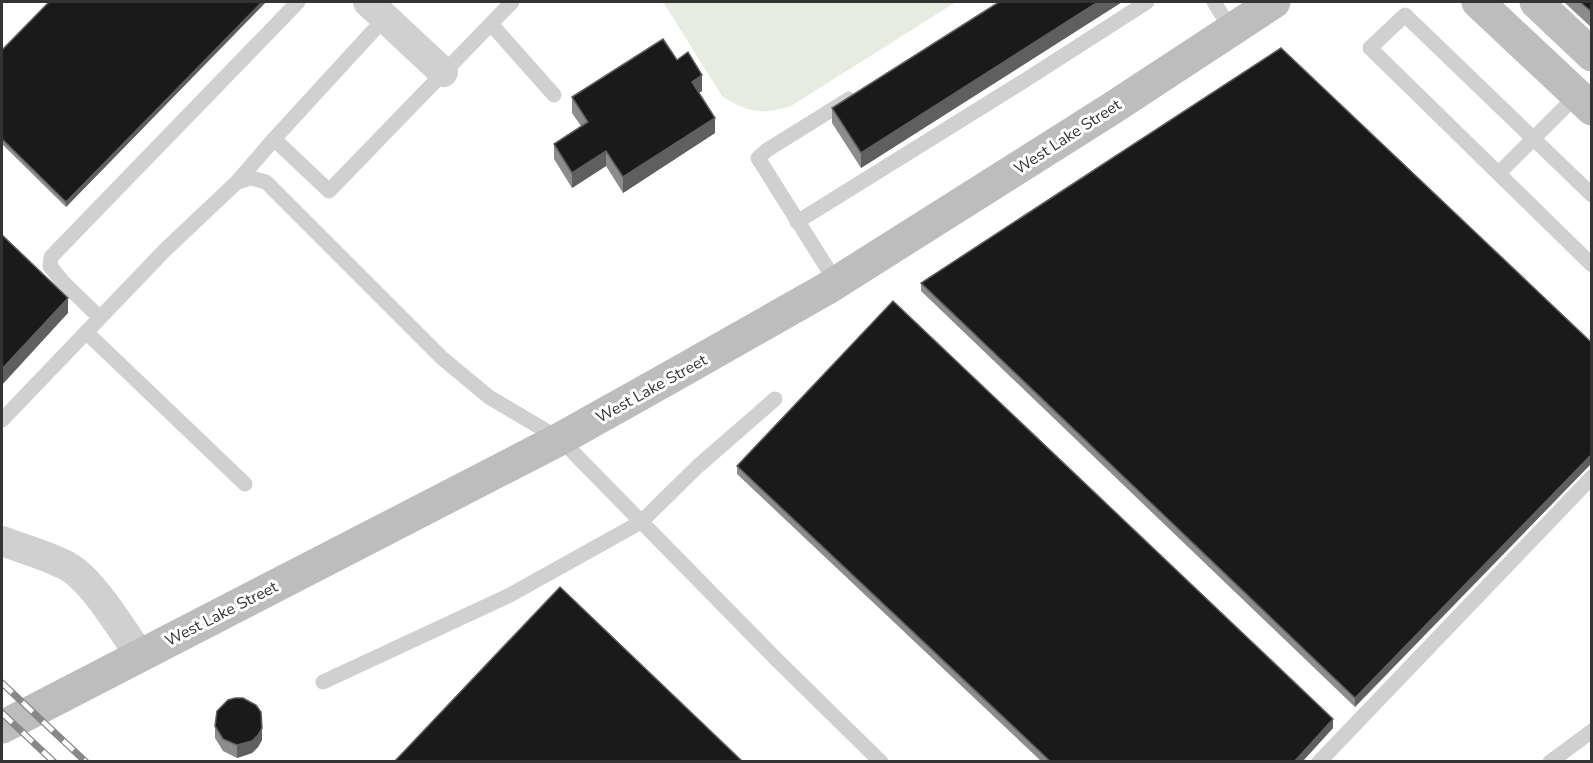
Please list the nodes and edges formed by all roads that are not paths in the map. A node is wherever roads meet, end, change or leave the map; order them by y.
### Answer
1 (298, 2) edge
2 (512, 2) edge
3 (1147, 2) edge
4 (1214, 2) edge
5 (1275, 2) edge
6 (1478, 2) edge
7 (1536, 2) edge
8 (377, 10) edge
9 (490, 24) junction
10 (1232, 31) junction
11 (1592, 55) edge
12 (443, 72) junction
13 (865, 88) edge
14 (554, 95) dead end
15 (1584, 102) edge
16 (274, 139) junction
17 (1533, 139) junction
18 (1499, 173) junction
19 (237, 182) junction
20 (1592, 195) edge
21 (797, 222) junction
22 (1592, 264) edge
23 (836, 282) junction
24 (100, 318) junction
25 (86, 332) junction
26 (775, 399) dead end
27 (2, 420) edge
28 (560, 439) junction
29 (1592, 477) edge
30 (245, 484) dead end
31 (641, 522) junction
32 (2, 541) edge
33 (140, 655) junction
34 (323, 682) dead end
35 (2, 727) edge
36 (1592, 731) edge
37 (881, 762) edge
38 (1318, 762) edge
39 (1550, 762) edge

1 - 24 lane
2 - 9 lane
3 - 21 lane
4 - 10 lane
5 - 10 main road, West Lake Street
6 - 15 main road
7 - 11 main road
8 - 12 street
8 - 16 lane
9 - 12 lane
9 - 14 lane
10 - 23 main road, West Lake Street
12 - 16 lane
13 - 21 lane
15 - 17 lane
16 - 19 lane
17 - 18 lane
17 - 18 lane
17 - 20 lane
18 - 22 lane
19 - 24 lane
19 - 28 lane
21 - 23 lane
23 - 28 main road, West Lake Street
24 - 25 lane
25 - 27 lane
25 - 30 lane
26 - 31 lane
28 - 31 lane
28 - 33 main road, West Lake Street
29 - 38 lane
31 - 34 lane
31 - 37 lane
32 - 33 street
33 - 35 main road, West Lake Street
36 - 39 lane

